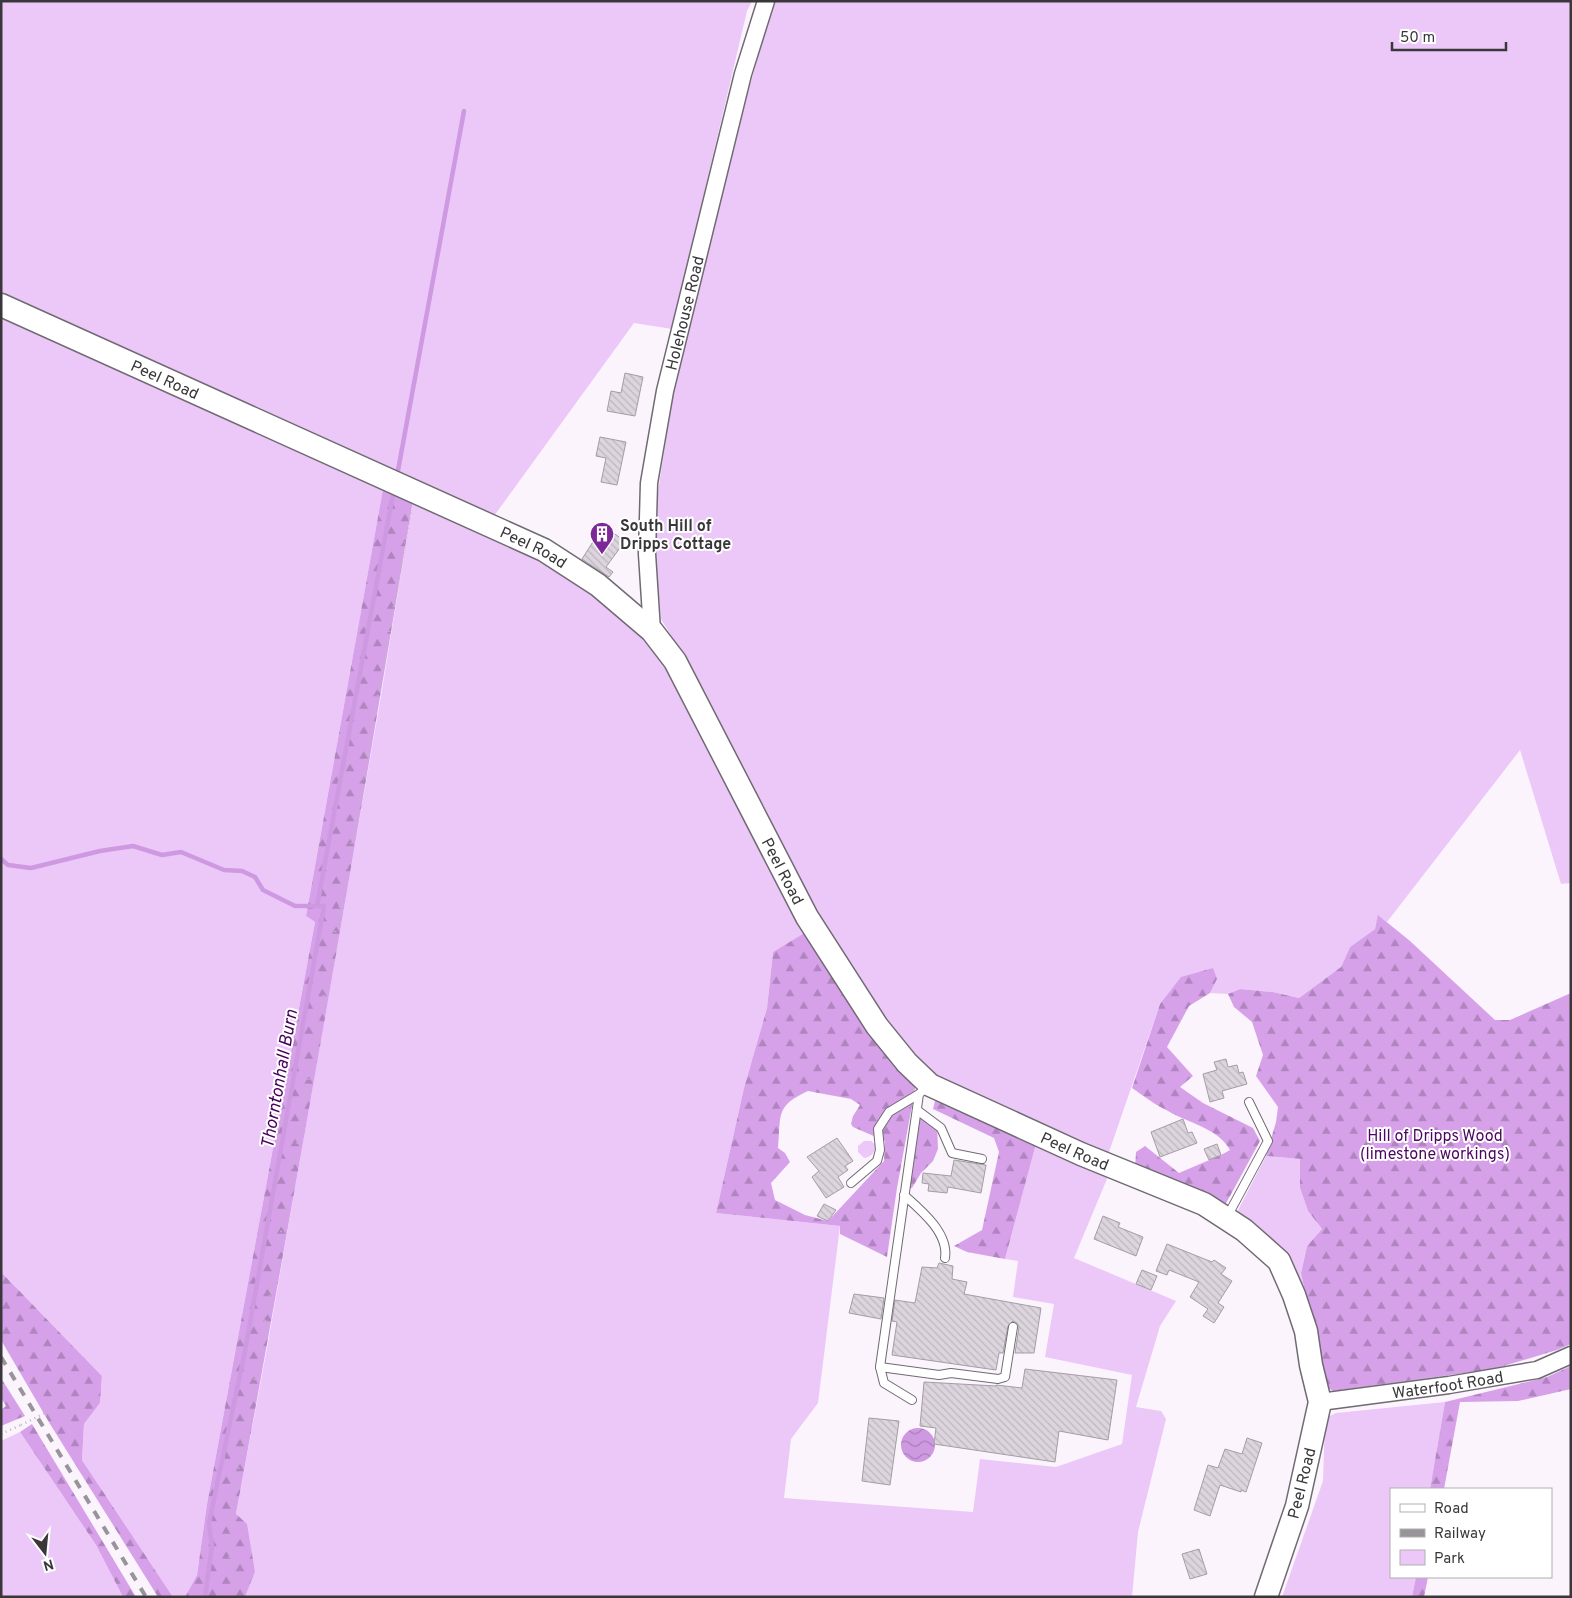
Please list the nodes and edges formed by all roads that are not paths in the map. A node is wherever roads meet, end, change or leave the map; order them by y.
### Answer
1 (766, 1) edge
2 (1, 305) edge
3 (652, 631) junction
4 (924, 1089) junction
5 (1249, 1102) dead end
6 (917, 1110) junction
7 (982, 1158) dead end
8 (851, 1183) dead end
9 (904, 1195) junction
10 (1226, 1219) junction
11 (945, 1258) dead end
12 (1013, 1327) dead end
13 (1571, 1355) edge
14 (880, 1367) junction
15 (912, 1400) dead end
16 (1320, 1402) junction
17 (1266, 1597) edge

1 - 3 street, Holehouse Road
2 - 3 street, Peel Road
3 - 4 street, Peel Road
4 - 6 lane
4 - 8 lane
4 - 10 street, Peel Road
5 - 10 lane
6 - 7 lane
6 - 9 lane
9 - 11 lane
9 - 14 lane
10 - 16 street, Peel Road
12 - 14 lane
13 - 16 street, Waterfoot Road
14 - 15 lane
16 - 17 street, Peel Road

